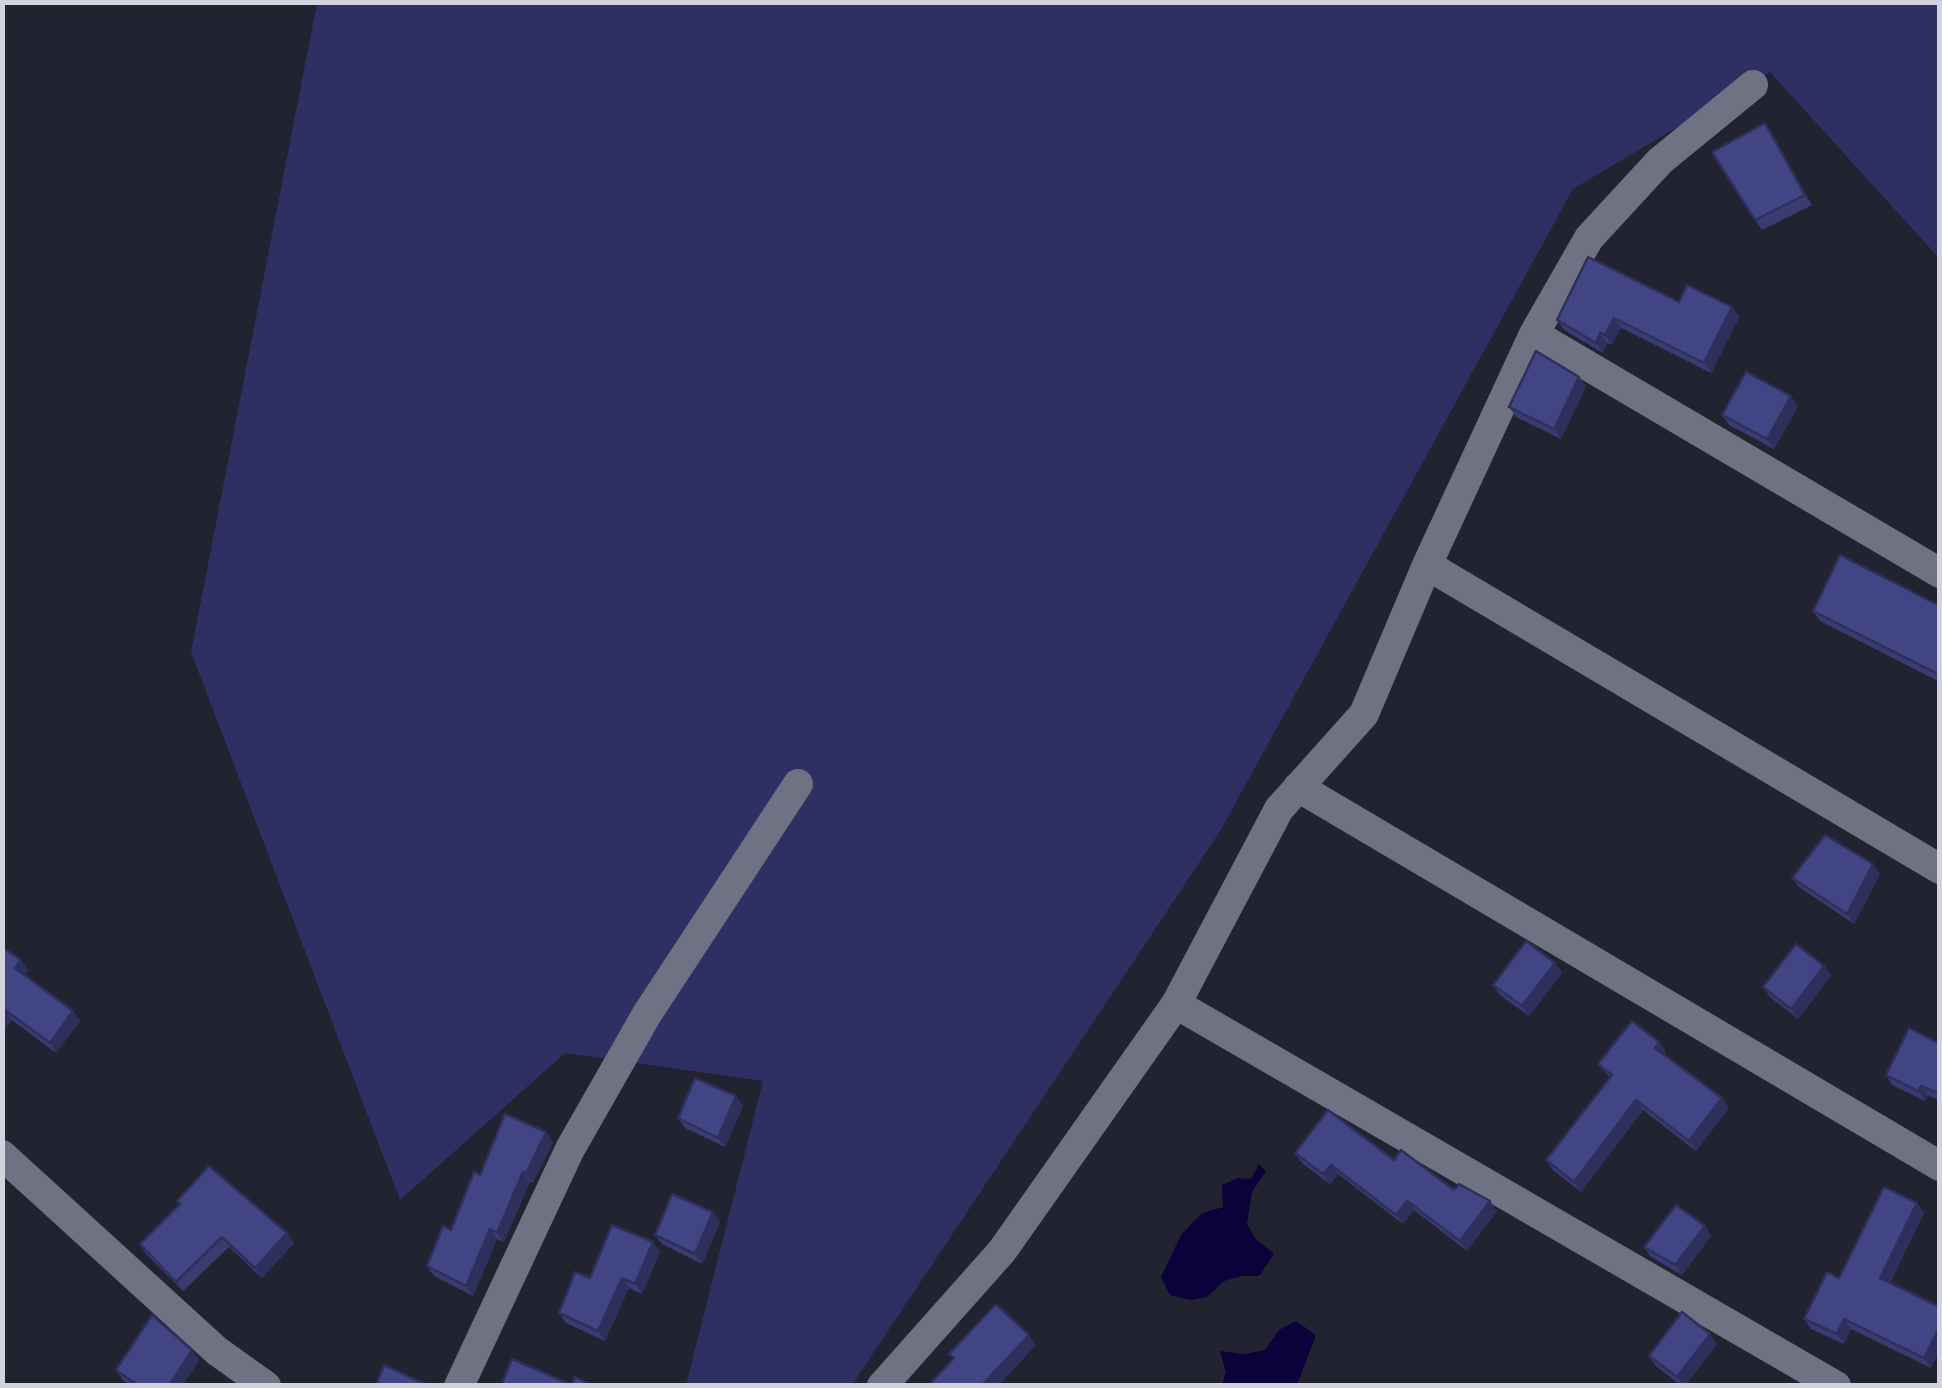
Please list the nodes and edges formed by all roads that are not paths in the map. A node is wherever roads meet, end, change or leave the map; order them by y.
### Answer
1 (1753, 85) dead end
2 (1534, 334) junction
3 (1427, 565) junction
4 (1940, 573) edge
5 (798, 784) dead end
6 (1298, 787) junction
7 (1940, 869) edge
8 (1176, 1004) junction
9 (2, 1155) edge
10 (1940, 1166) edge
11 (266, 1386) edge
12 (459, 1386) edge
13 (882, 1386) edge
14 (1836, 1386) edge

1 - 2 street
2 - 3 street
2 - 4 street
3 - 6 street
3 - 7 street
5 - 12 street
6 - 8 street
6 - 10 street
8 - 13 street
8 - 14 street
9 - 11 street

